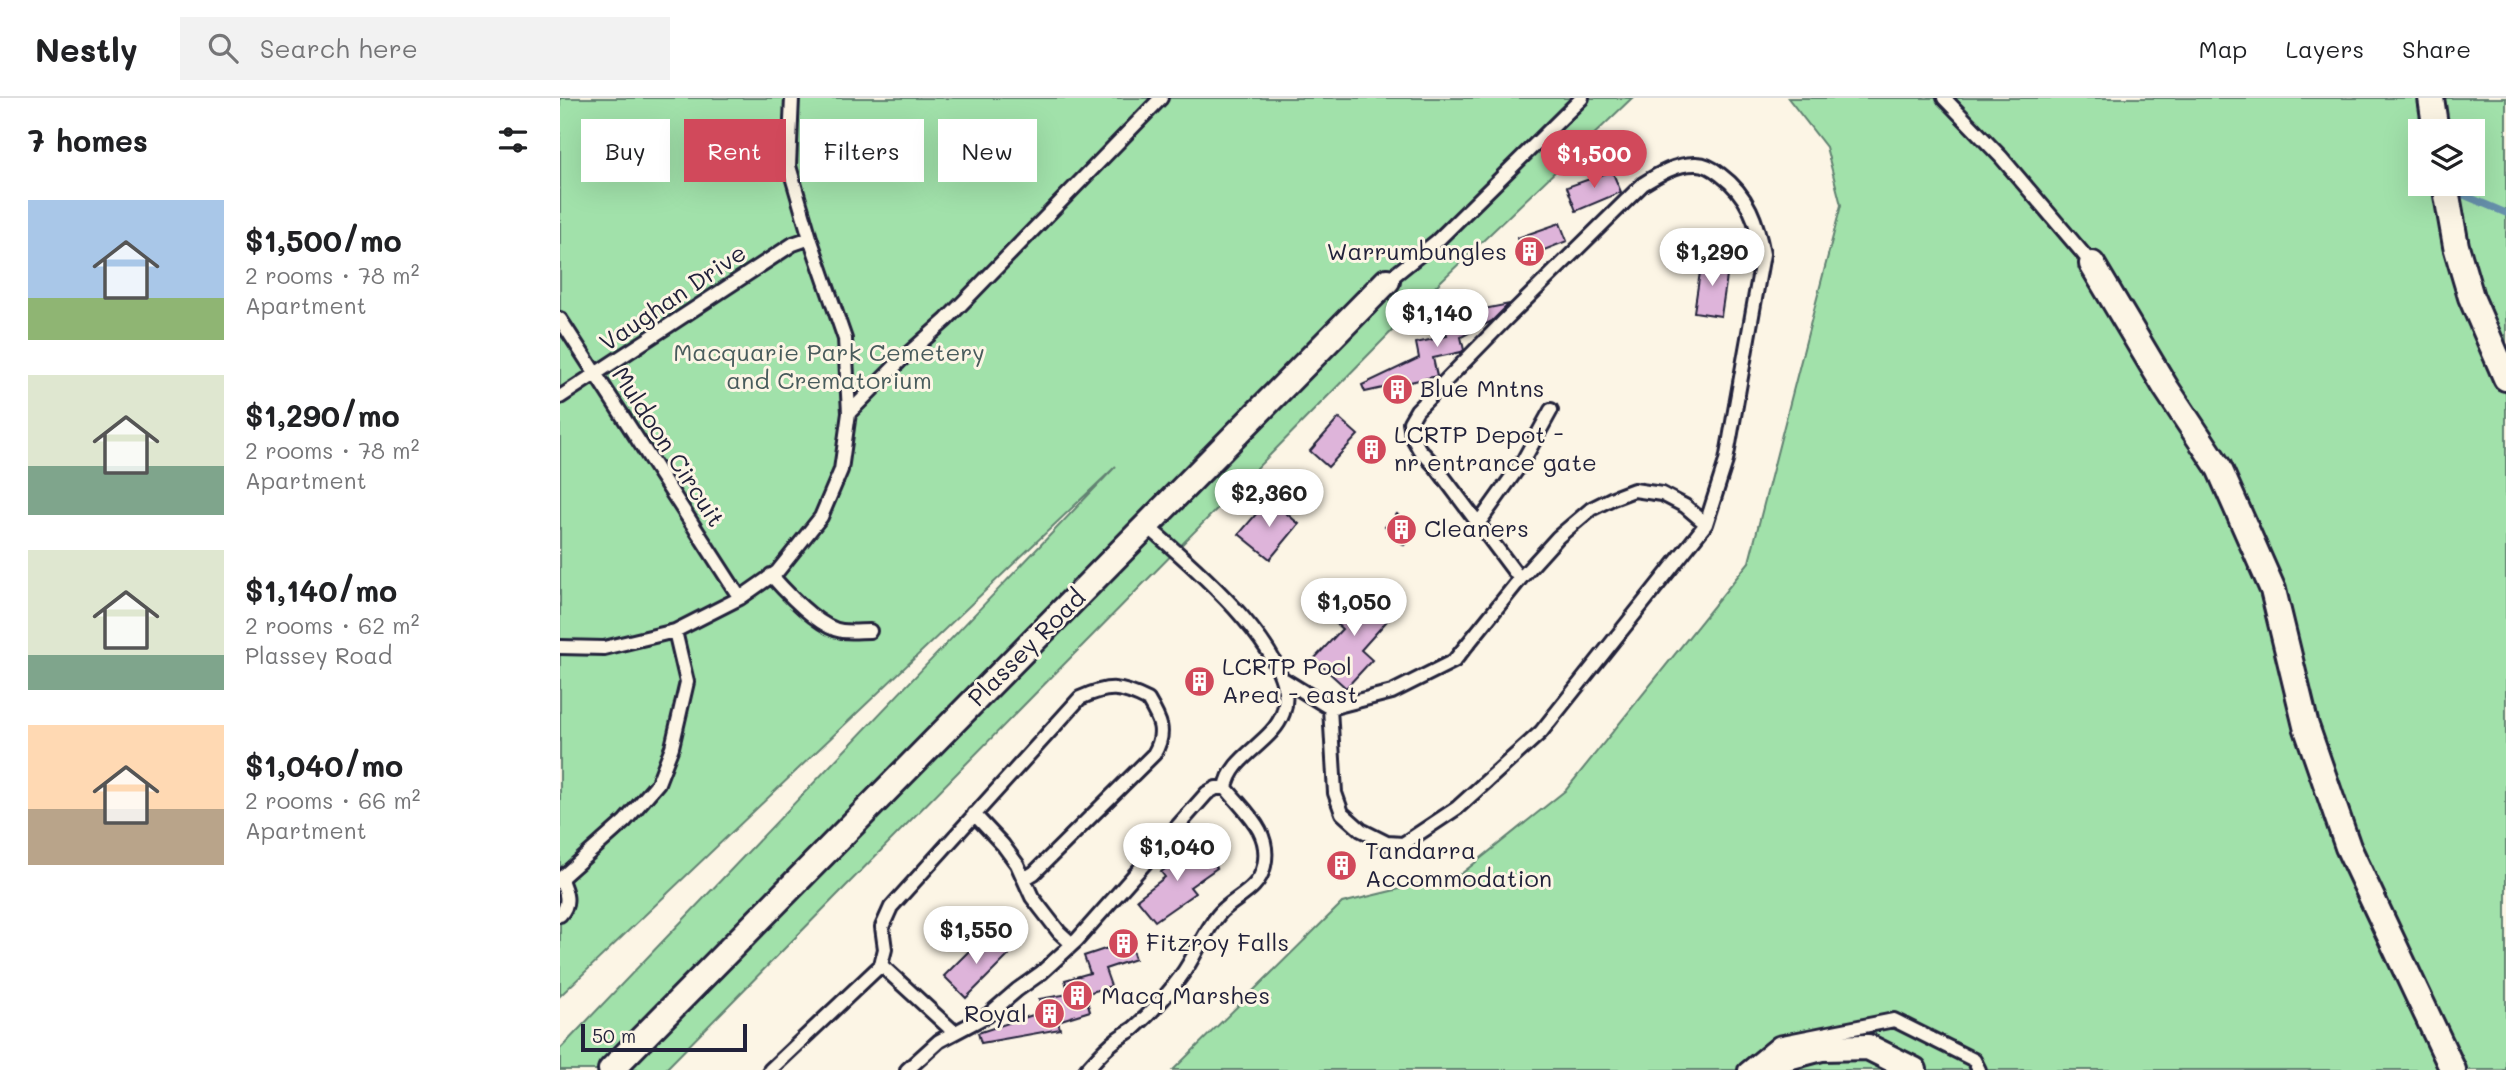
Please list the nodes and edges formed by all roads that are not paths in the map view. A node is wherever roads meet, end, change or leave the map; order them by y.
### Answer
1 (792, 98) edge
2 (1161, 98) edge
3 (1582, 98) edge
4 (1944, 98) edge
5 (2431, 98) edge
6 (2434, 119) edge
7 (2447, 196) edge
8 (810, 238) junction
9 (2092, 264) joint
10 (1387, 281) joint
11 (560, 319) edge
12 (596, 375) junction
13 (2506, 378) edge
14 (560, 397) edge
15 (1551, 410) dead end
16 (849, 413) junction
17 (1478, 524) junction
18 (1706, 524) junction
19 (1147, 526) junction
20 (771, 575) junction
21 (1520, 579) junction
22 (740, 598) junction
23 (675, 631) junction
24 (870, 631) dead end
25 (560, 647) edge
26 (1283, 679) junction
27 (1330, 708) junction
28 (1226, 788) junction
29 (974, 814) junction
30 (560, 879) edge
31 (1024, 879) junction
32 (560, 915) edge
33 (1072, 944) junction
34 (881, 965) junction
35 (954, 1032) junction
36 (611, 1070) edge
37 (771, 1070) edge
38 (907, 1070) edge
39 (1086, 1070) edge
40 (1745, 1070) edge
41 (1760, 1070) edge
42 (1913, 1070) edge
43 (1979, 1070) edge
44 (2453, 1070) edge

1 - 8 lane
2 - 16 lane
3 - 10 lane, Plassey Road
4 - 9 lane
5 - 6 street
7 - 13 street
8 - 12 lane, Vaughan Drive
8 - 16 lane
9 - 44 street
10 - 19 street, Plassey Road
11 - 12 lane, Muldoon Circuit
12 - 14 lane, Vaughan Drive
12 - 22 lane, Muldoon Circuit
15 - 17 lane
16 - 20 lane
17 - 18 lane
17 - 21 lane
18 - 21 lane
18 - 27 lane
19 - 26 lane
19 - 36 street, Plassey Road
20 - 22 lane
20 - 24 lane
21 - 27 lane
22 - 23 lane
23 - 25 lane
23 - 30 lane
26 - 27 lane
26 - 28 lane
28 - 33 lane
28 - 39 lane
29 - 31 lane
29 - 31 lane
29 - 34 lane
30 - 32 lane
31 - 33 lane
33 - 35 lane
34 - 35 lane
34 - 37 lane
35 - 38 lane
40 - 43 lane
41 - 42 street

